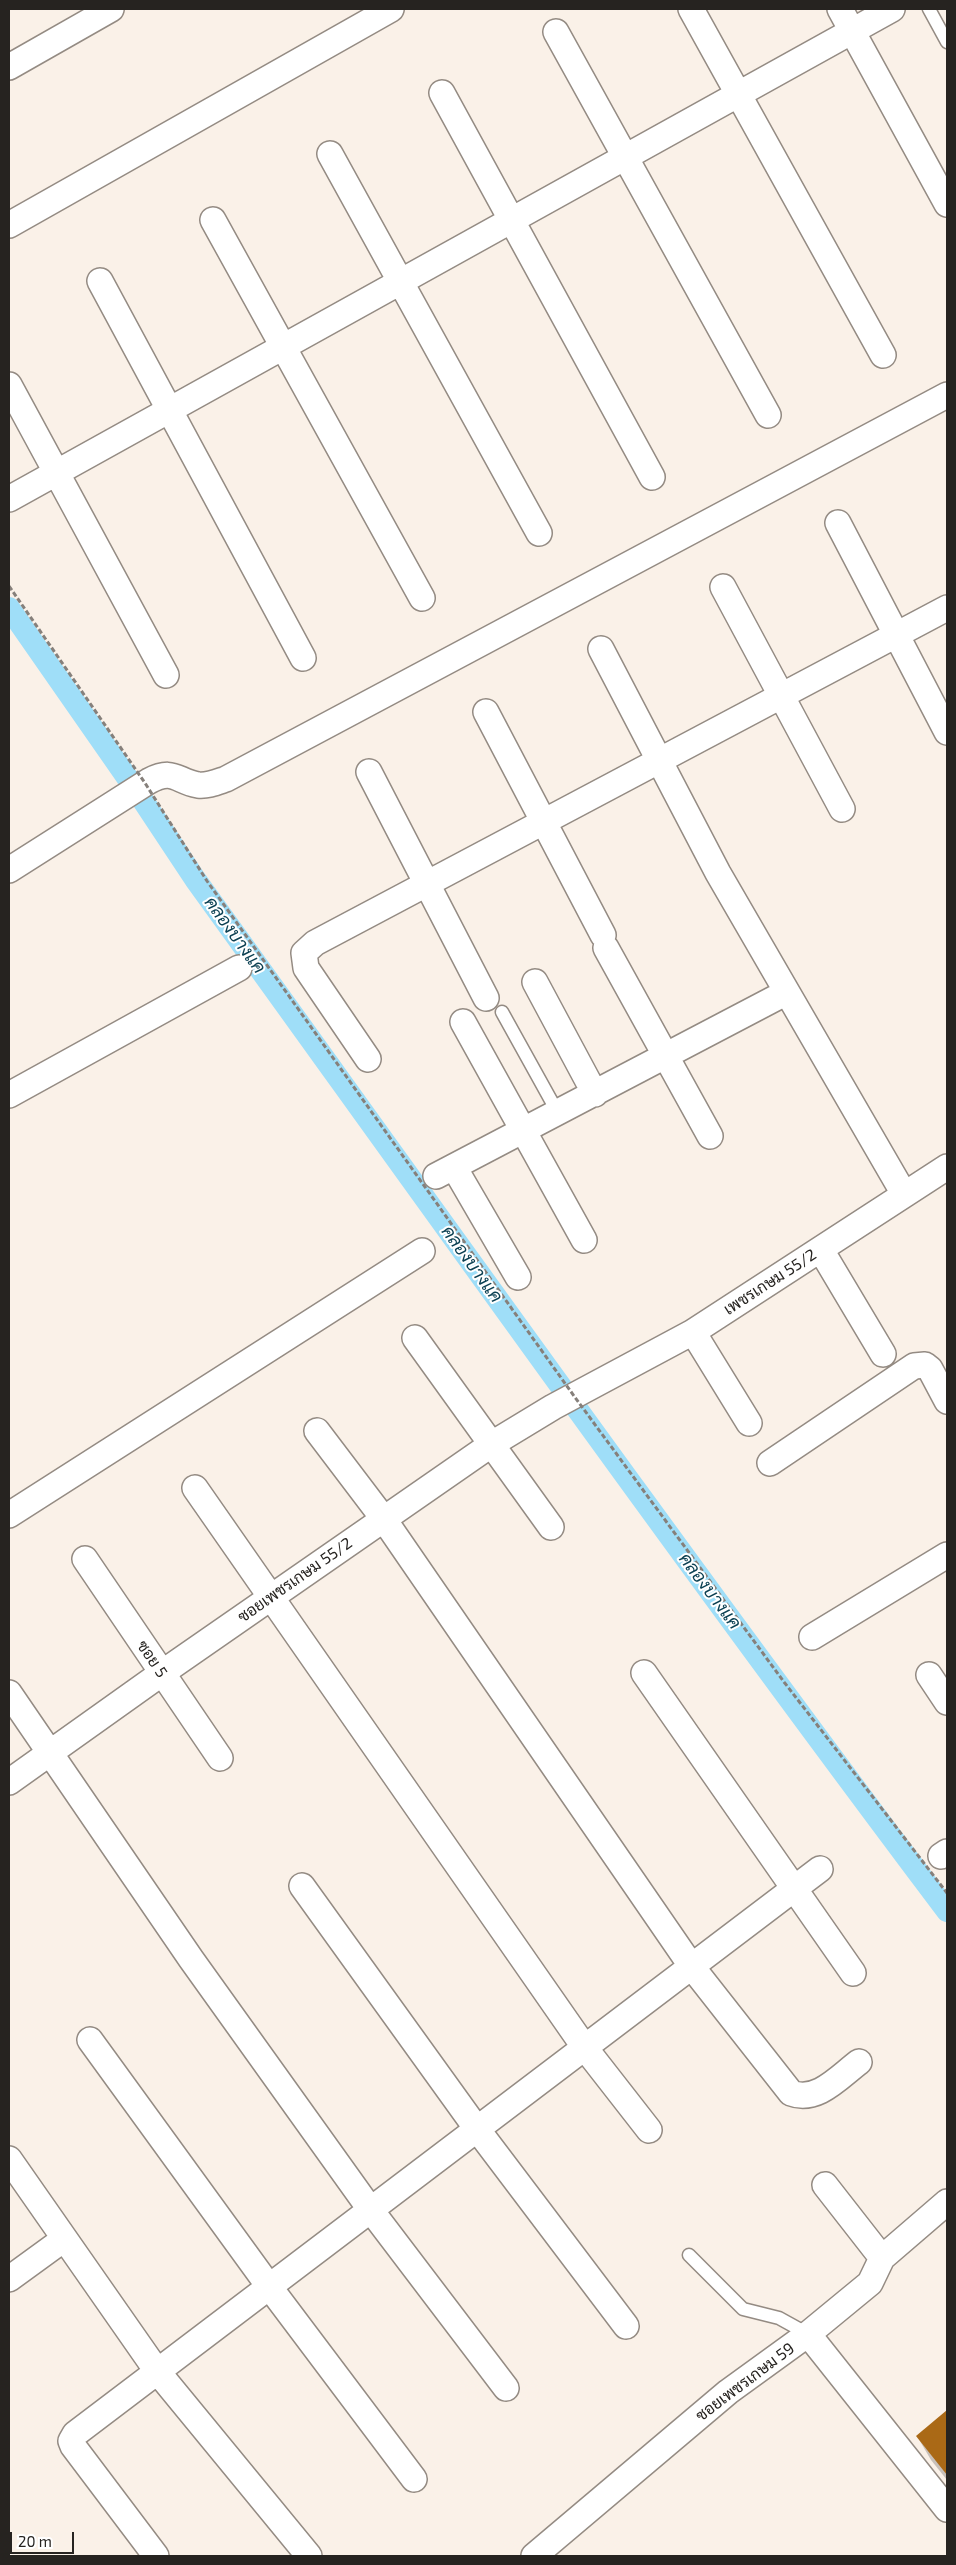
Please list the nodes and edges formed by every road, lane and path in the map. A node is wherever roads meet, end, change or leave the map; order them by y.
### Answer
1 (111, 9) edge
2 (391, 9) edge
3 (691, 9) edge
4 (840, 9) edge
5 (892, 9) edge
6 (929, 9) edge
7 (852, 30) junction
8 (556, 32) dead end
9 (947, 42) edge
10 (9, 67) edge
11 (442, 93) dead end
12 (739, 94) junction
13 (330, 154) dead end
14 (625, 157) junction
15 (947, 204) edge
16 (512, 219) junction
17 (213, 220) dead end
18 (9, 225) edge
19 (100, 281) dead end
20 (400, 282) junction
21 (283, 347) junction
22 (883, 355) dead end
23 (9, 385) edge
24 (947, 395) edge
25 (170, 410) junction
26 (768, 415) dead end
27 (56, 473) junction
28 (652, 477) dead end
29 (9, 499) edge
30 (838, 524) dead end
31 (539, 533) dead end
32 (9, 586) edge
33 (723, 587) dead end
34 (422, 598) dead end
35 (947, 608) edge
36 (896, 635) junction
37 (601, 649) dead end
38 (303, 658) dead end
39 (166, 675) dead end
40 (783, 696) junction
41 (486, 712) dead end
42 (947, 732) edge
43 (659, 760) junction
44 (369, 772) dead end
45 (143, 784) junction
46 (842, 809) dead end
47 (544, 822) junction
48 (9, 870) edge
49 (428, 883) junction
50 (239, 968) dead end
51 (534, 982) dead end
52 (787, 992) junction
53 (494, 1005) joint
54 (463, 1022) dead end
55 (665, 1057) junction
56 (368, 1059) dead end
57 (595, 1094) junction
58 (9, 1095) edge
59 (558, 1113) junction
60 (523, 1131) junction
61 (710, 1136) dead end
62 (947, 1168) edge
63 (904, 1194) junction
64 (584, 1240) dead end
65 (821, 1250) junction
66 (422, 1251) dead end
67 (518, 1277) dead end
68 (693, 1332) junction
69 (415, 1338) dead end
70 (883, 1354) dead end
71 (572, 1397) junction
72 (947, 1401) edge
73 (749, 1424) dead end
74 (317, 1431) dead end
75 (492, 1444) junction
76 (770, 1463) dead end
77 (195, 1488) dead end
78 (9, 1516) edge
79 (383, 1518) junction
80 (550, 1527) dead end
81 (947, 1555) edge
82 (85, 1559) dead end
83 (272, 1597) junction
84 (812, 1636) dead end
85 (162, 1673) junction
86 (644, 1674) dead end
87 (929, 1675) dead end
88 (9, 1693) edge
89 (947, 1702) edge
90 (50, 1753) junction
91 (220, 1758) dead end
92 (9, 1782) edge
93 (820, 1869) dead end
94 (302, 1886) dead end
95 (795, 1890) junction
96 (947, 1893) edge
97 (692, 1967) junction
98 (853, 1973) dead end
99 (90, 2040) dead end
100 (585, 2048) junction
101 (859, 2062) dead end
102 (477, 2129) junction
103 (649, 2130) dead end
104 (9, 2159) edge
105 (825, 2185) dead end
106 (947, 2202) edge
107 (370, 2209) junction
108 (64, 2239) junction
109 (688, 2255) dead end
110 (882, 2258) junction
111 (9, 2279) edge
112 (268, 2285) junction
113 (626, 2326) dead end
114 (808, 2334) junction
115 (157, 2370) junction
116 (506, 2388) dead end
117 (414, 2479) dead end
118 (947, 2509) edge
119 (156, 2556) edge
120 (309, 2556) edge
121 (534, 2556) edge

1 - 10 street
2 - 18 street
3 - 12 street
4 - 7 street
5 - 7 street
6 - 9 lane
7 - 12 street
7 - 15 street
8 - 14 street
11 - 16 street
12 - 14 street
12 - 22 street
13 - 20 street
14 - 16 street
14 - 26 street
16 - 20 street
16 - 28 street
17 - 21 street
19 - 25 street
20 - 21 street
20 - 31 street
21 - 25 street
21 - 34 street
23 - 27 street
24 - 45 street
25 - 27 street
25 - 38 street
27 - 29 street
27 - 39 street
30 - 36 street
32 - 45 path, bridge
33 - 40 street
35 - 36 street
36 - 40 street
36 - 42 street
37 - 43 street
40 - 43 street
40 - 46 street
41 - 47 street
43 - 47 street
43 - 52 street
44 - 49 street
45 - 48 street
45 - 71 path, bridge
47 - 49 street
47 - 55 street
49 - 53 street
49 - 56 street
50 - 58 street
51 - 57 street
52 - 55 street
52 - 63 street
53 - 59 lane
54 - 60 street
55 - 57 street
55 - 61 street
57 - 59 street
59 - 60 street
60 - 64 street
60 - 67 street
62 - 63 street, เพชรเกษม 55/2
63 - 65 street, เพชรเกษม 55/2
65 - 68 street, เพชรเกษม 55/2
65 - 70 street
66 - 78 street
68 - 71 street, เพชรเกษม 55/2
68 - 73 street
69 - 75 street
71 - 75 street, ซอยเพชรเกษม 55/2
71 - 96 path, bridge
72 - 76 street
74 - 79 street
75 - 79 street, ซอยเพชรเกษม 55/2
75 - 80 street
77 - 83 street
79 - 83 street, ซอยเพชรเกษม 55/2
79 - 97 street
81 - 84 street
82 - 85 street, ซอย 5
83 - 85 street, ซอยเพชรเกษม 55/2
83 - 100 street
85 - 90 street, ซอยเพชรเกษม 55/2
85 - 91 street, ซอย 5
86 - 95 street
87 - 89 street
88 - 90 street
90 - 92 street, ซอยเพชรเกษม 55/2
90 - 107 street
93 - 95 street
94 - 102 street
95 - 97 street
95 - 98 street
97 - 100 street
97 - 101 street
99 - 112 street
100 - 102 street
100 - 103 street
102 - 107 street
102 - 113 street
104 - 108 street
105 - 110 street
106 - 110 street, ซอยเพชรเกษม 59
107 - 112 street
107 - 116 street
108 - 111 street
108 - 115 street
109 - 114 lane
110 - 114 street, ซอยเพชรเกษม 59
112 - 115 street
112 - 117 street
114 - 118 street
114 - 121 street, ซอยเพชรเกษม 59
115 - 119 street
115 - 120 street

